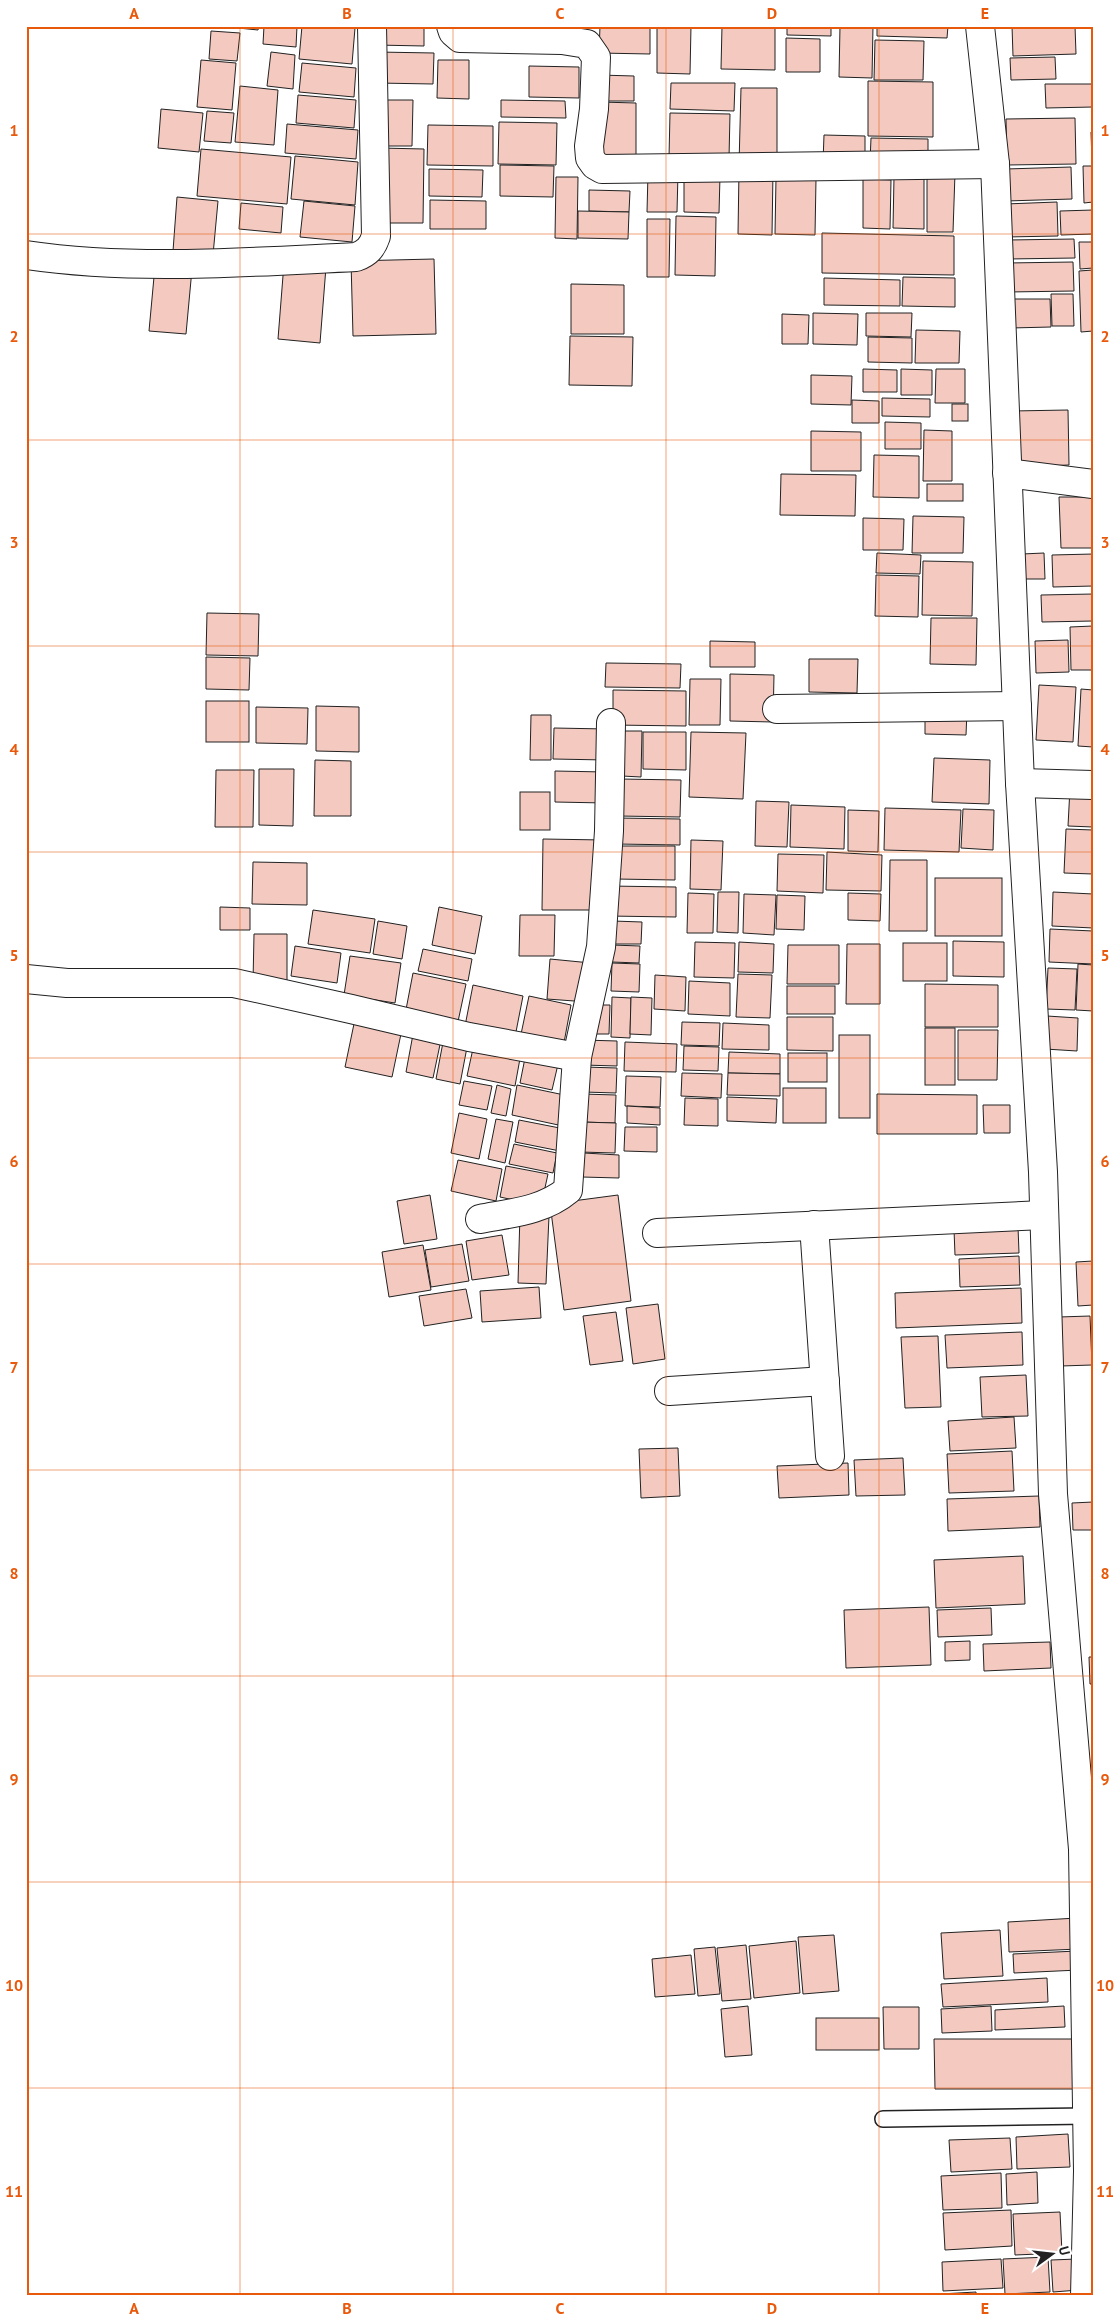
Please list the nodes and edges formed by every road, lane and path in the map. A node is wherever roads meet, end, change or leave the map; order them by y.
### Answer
1 (372, 26) edge
2 (451, 26) edge
3 (980, 26) edge
4 (995, 164) junction
5 (26, 255) edge
6 (1007, 473) junction
7 (1093, 484) edge
8 (1018, 706) junction
9 (777, 709) dead end
10 (611, 723) dead end
11 (1020, 783) junction
12 (1093, 785) edge
13 (26, 979) edge
14 (578, 1057) junction
15 (1044, 1215) junction
16 (480, 1219) dead end
17 (814, 1225) junction
18 (657, 1233) dead end
19 (825, 1381) junction
20 (669, 1391) dead end
21 (830, 1456) dead end
22 (1088, 1849) edge
23 (1087, 2116) junction
24 (883, 2119) dead end
25 (1090, 2171) edge
26 (1085, 2296) edge

1 - 5 street
2 - 4 street
3 - 4 street
4 - 6 street
6 - 7 street
6 - 8 street
8 - 9 street
8 - 11 street
10 - 14 street
11 - 12 street
11 - 15 street
13 - 14 street
14 - 16 street
15 - 17 street
15 - 22 street
17 - 18 street
17 - 19 street
19 - 20 street
19 - 21 street
22 - 23 street
23 - 24 lane
23 - 25 street
25 - 26 street

